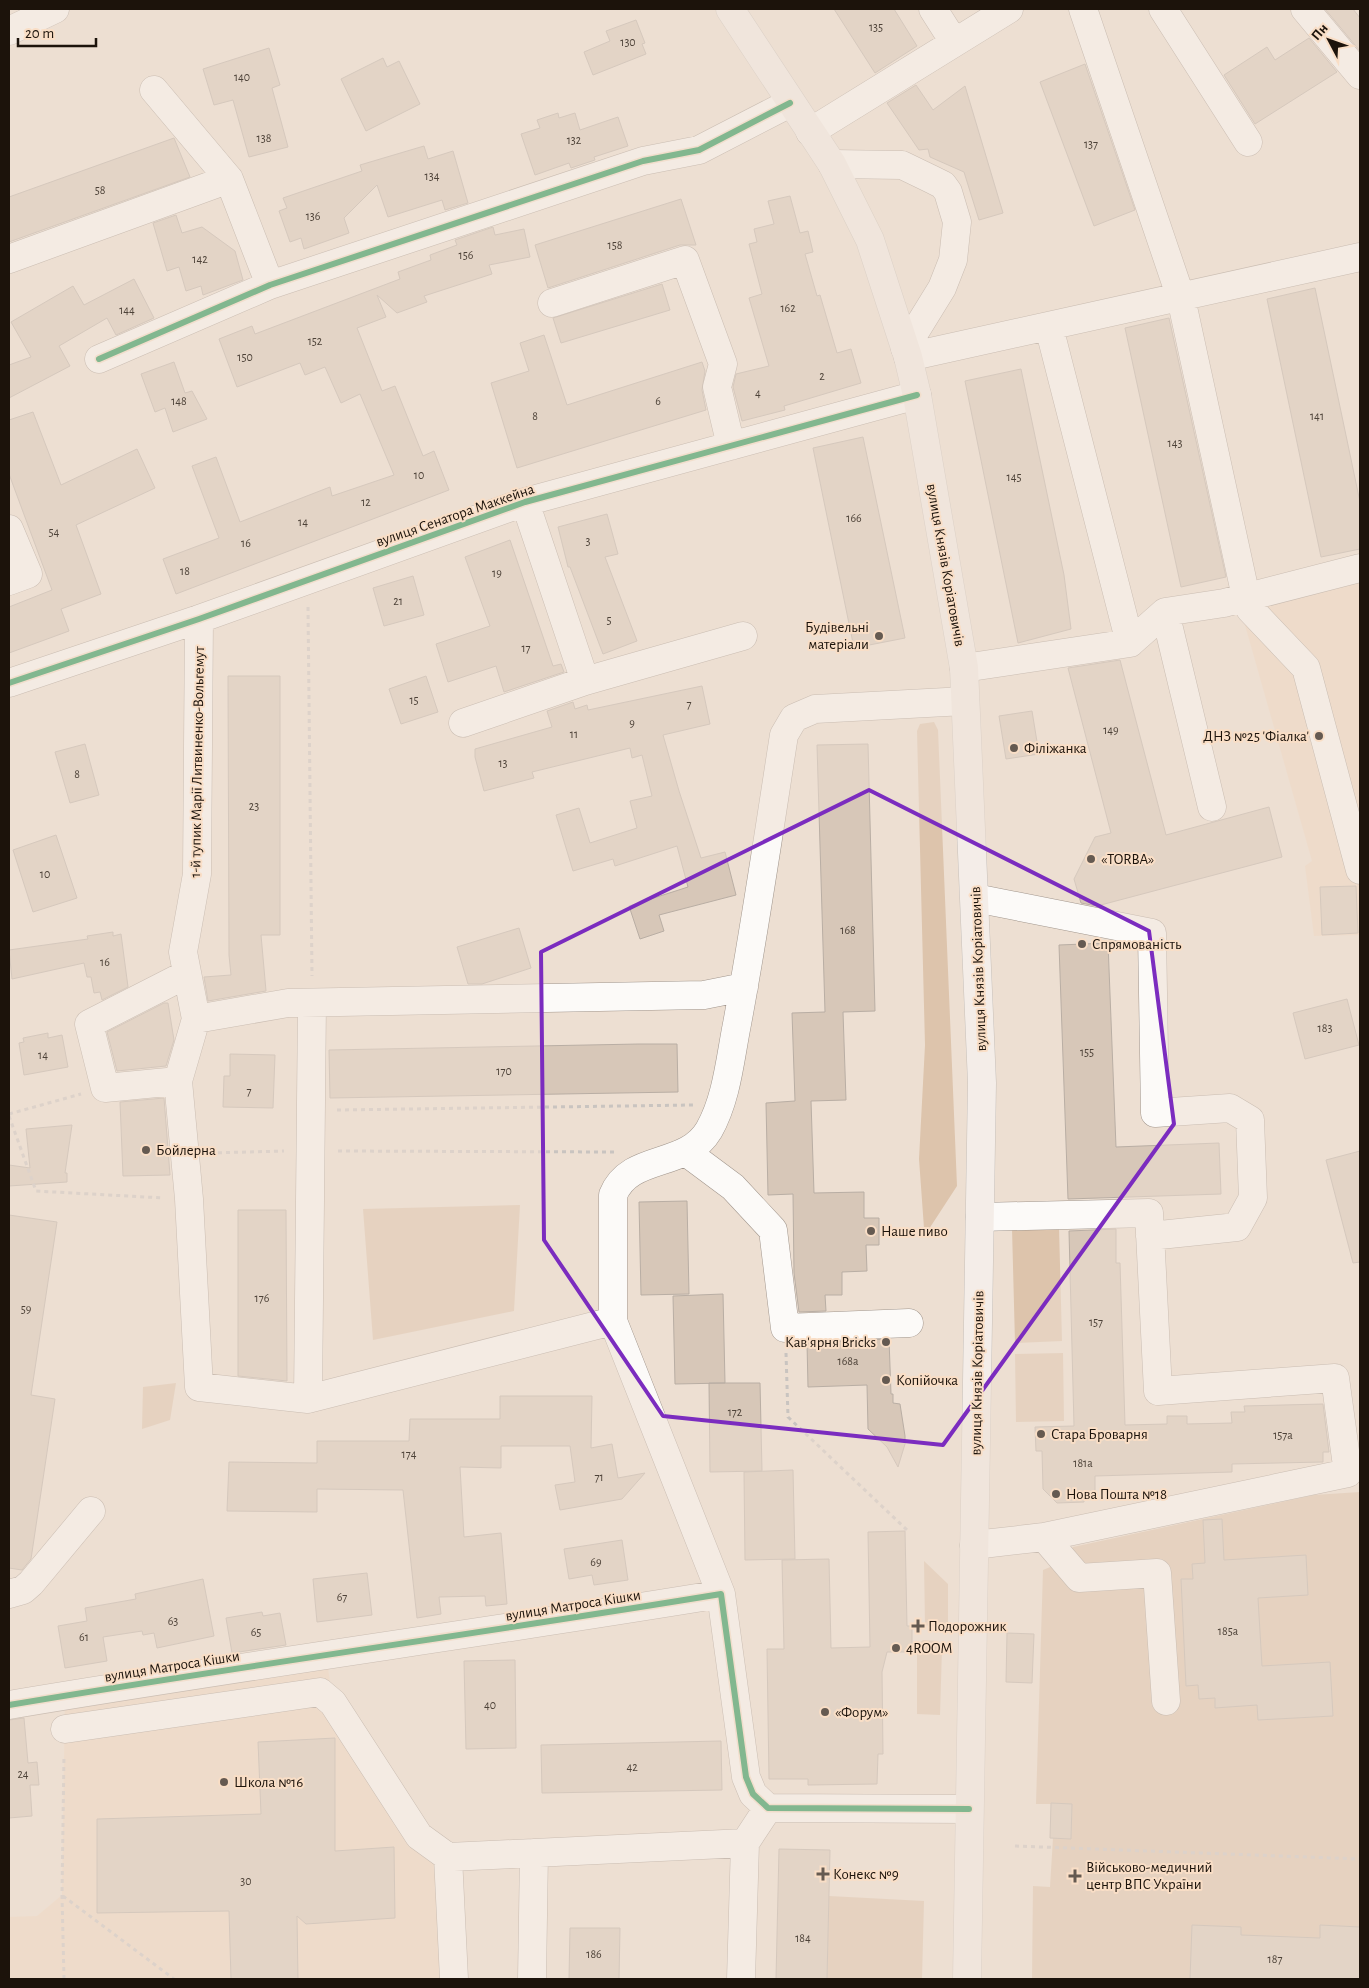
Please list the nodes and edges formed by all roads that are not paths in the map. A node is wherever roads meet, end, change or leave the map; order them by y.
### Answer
1 (730, 9) edge
2 (933, 9) edge
3 (1009, 9) edge
4 (1083, 9) edge
5 (1163, 9) edge
6 (1304, 9) edge
7 (41, 12) edge
8 (9, 31) edge
9 (954, 42) junction
10 (1360, 75) edge
11 (154, 90) dead end
12 (790, 103) junction
13 (810, 132) junction
14 (1248, 142) dead end
15 (832, 164) junction
16 (228, 180) junction
17 (1360, 257) edge
18 (9, 259) edge
19 (270, 285) junction
20 (1181, 298) junction
21 (552, 302) dead end
22 (1049, 326) junction
23 (907, 353) junction
24 (99, 359) dead end
25 (917, 395) junction
26 (731, 446) junction
27 (525, 502) junction
28 (9, 529) edge
29 (1360, 568) edge
30 (9, 580) edge
31 (1246, 598) junction
32 (1165, 612) junction
33 (199, 619) junction
34 (743, 636) dead end
35 (1130, 643) junction
36 (964, 668) junction
37 (585, 681) junction
38 (9, 683) edge
39 (965, 701) junction
40 (463, 722) dead end
41 (1212, 807) dead end
42 (1360, 870) edge
43 (975, 898) junction
44 (188, 974) junction
45 (744, 987) junction
46 (312, 1003) junction
47 (196, 1019) junction
48 (178, 1081) junction
49 (686, 1152) junction
50 (980, 1217) junction
51 (1150, 1236) junction
52 (613, 1321) junction
53 (909, 1323) dead end
54 (308, 1400) junction
55 (91, 1511) dead end
56 (1044, 1537) junction
57 (974, 1545) junction
58 (9, 1594) edge
59 (721, 1594) junction
60 (1166, 1701) dead end
61 (9, 1705) edge
62 (65, 1728) road end
63 (768, 1808) junction
64 (969, 1809) junction
65 (745, 1844) junction
66 (534, 1853) junction
67 (448, 1857) junction
68 (454, 1979) edge
69 (532, 1979) edge
70 (741, 1979) edge
71 (967, 1979) edge

1 - 12 main road, вулиця Князів Коріатовичів
2 - 9 street
3 - 9 street
4 - 20 street
5 - 14 street
6 - 10 street
7 - 8 street
9 - 13 street
11 - 16 street
12 - 13 main road, вулиця Князів Коріатовичів
12 - 19 street
13 - 15 main road, вулиця Князів Коріатовичів
15 - 23 main road, вулиця Князів Коріатовичів
15 - 23 street
16 - 18 street
16 - 19 street
17 - 20 street
19 - 24 street
20 - 22 street
20 - 31 street
21 - 26 street
22 - 23 street
22 - 35 street
23 - 25 main road, вулиця Князів Коріатовичів
25 - 26 street, вулиця Сенатора Маккейна
25 - 36 main road, вулиця Князів Коріатовичів
26 - 27 street, вулиця Сенатора Маккейна
27 - 33 street, вулиця Сенатора Маккейна
27 - 37 street
28 - 30 street
29 - 31 street
31 - 32 street
31 - 42 street
32 - 35 street
32 - 41 street
33 - 38 street, вулиця Сенатора Маккейна
33 - 44 street, 1-й тупик Марії Литвиненко-Вольгемут
34 - 37 street
35 - 36 street
36 - 39 main road, вулиця Князів Коріатовичів
37 - 40 street
39 - 43 main road, вулиця Князів Коріатовичів
39 - 45 street
43 - 50 main road, вулиця Князів Коріатовичів
43 - 51 street
44 - 47 street, 1-й тупик Марії Литвиненко-Вольгемут
44 - 48 street
45 - 46 street
45 - 49 street
46 - 47 street
46 - 54 street
47 - 48 street, 1-й тупик Марії Литвиненко-Вольгемут
48 - 54 street, 1-й тупик Марії Литвиненко-Вольгемут
49 - 52 street
49 - 53 street
50 - 51 street
50 - 57 main road, вулиця Князів Коріатовичів
51 - 56 street
52 - 54 street
52 - 59 street
55 - 58 street
56 - 57 street
56 - 60 street
57 - 64 main road, вулиця Князів Коріатовичів
59 - 61 street, вулиця Матроса Кішки
59 - 63 street
62 - 67 street
63 - 64 street
63 - 65 street
64 - 71 main road, вулиця Князів Коріатовичів
65 - 66 street
65 - 70 street
66 - 67 street
66 - 69 street
67 - 68 street

